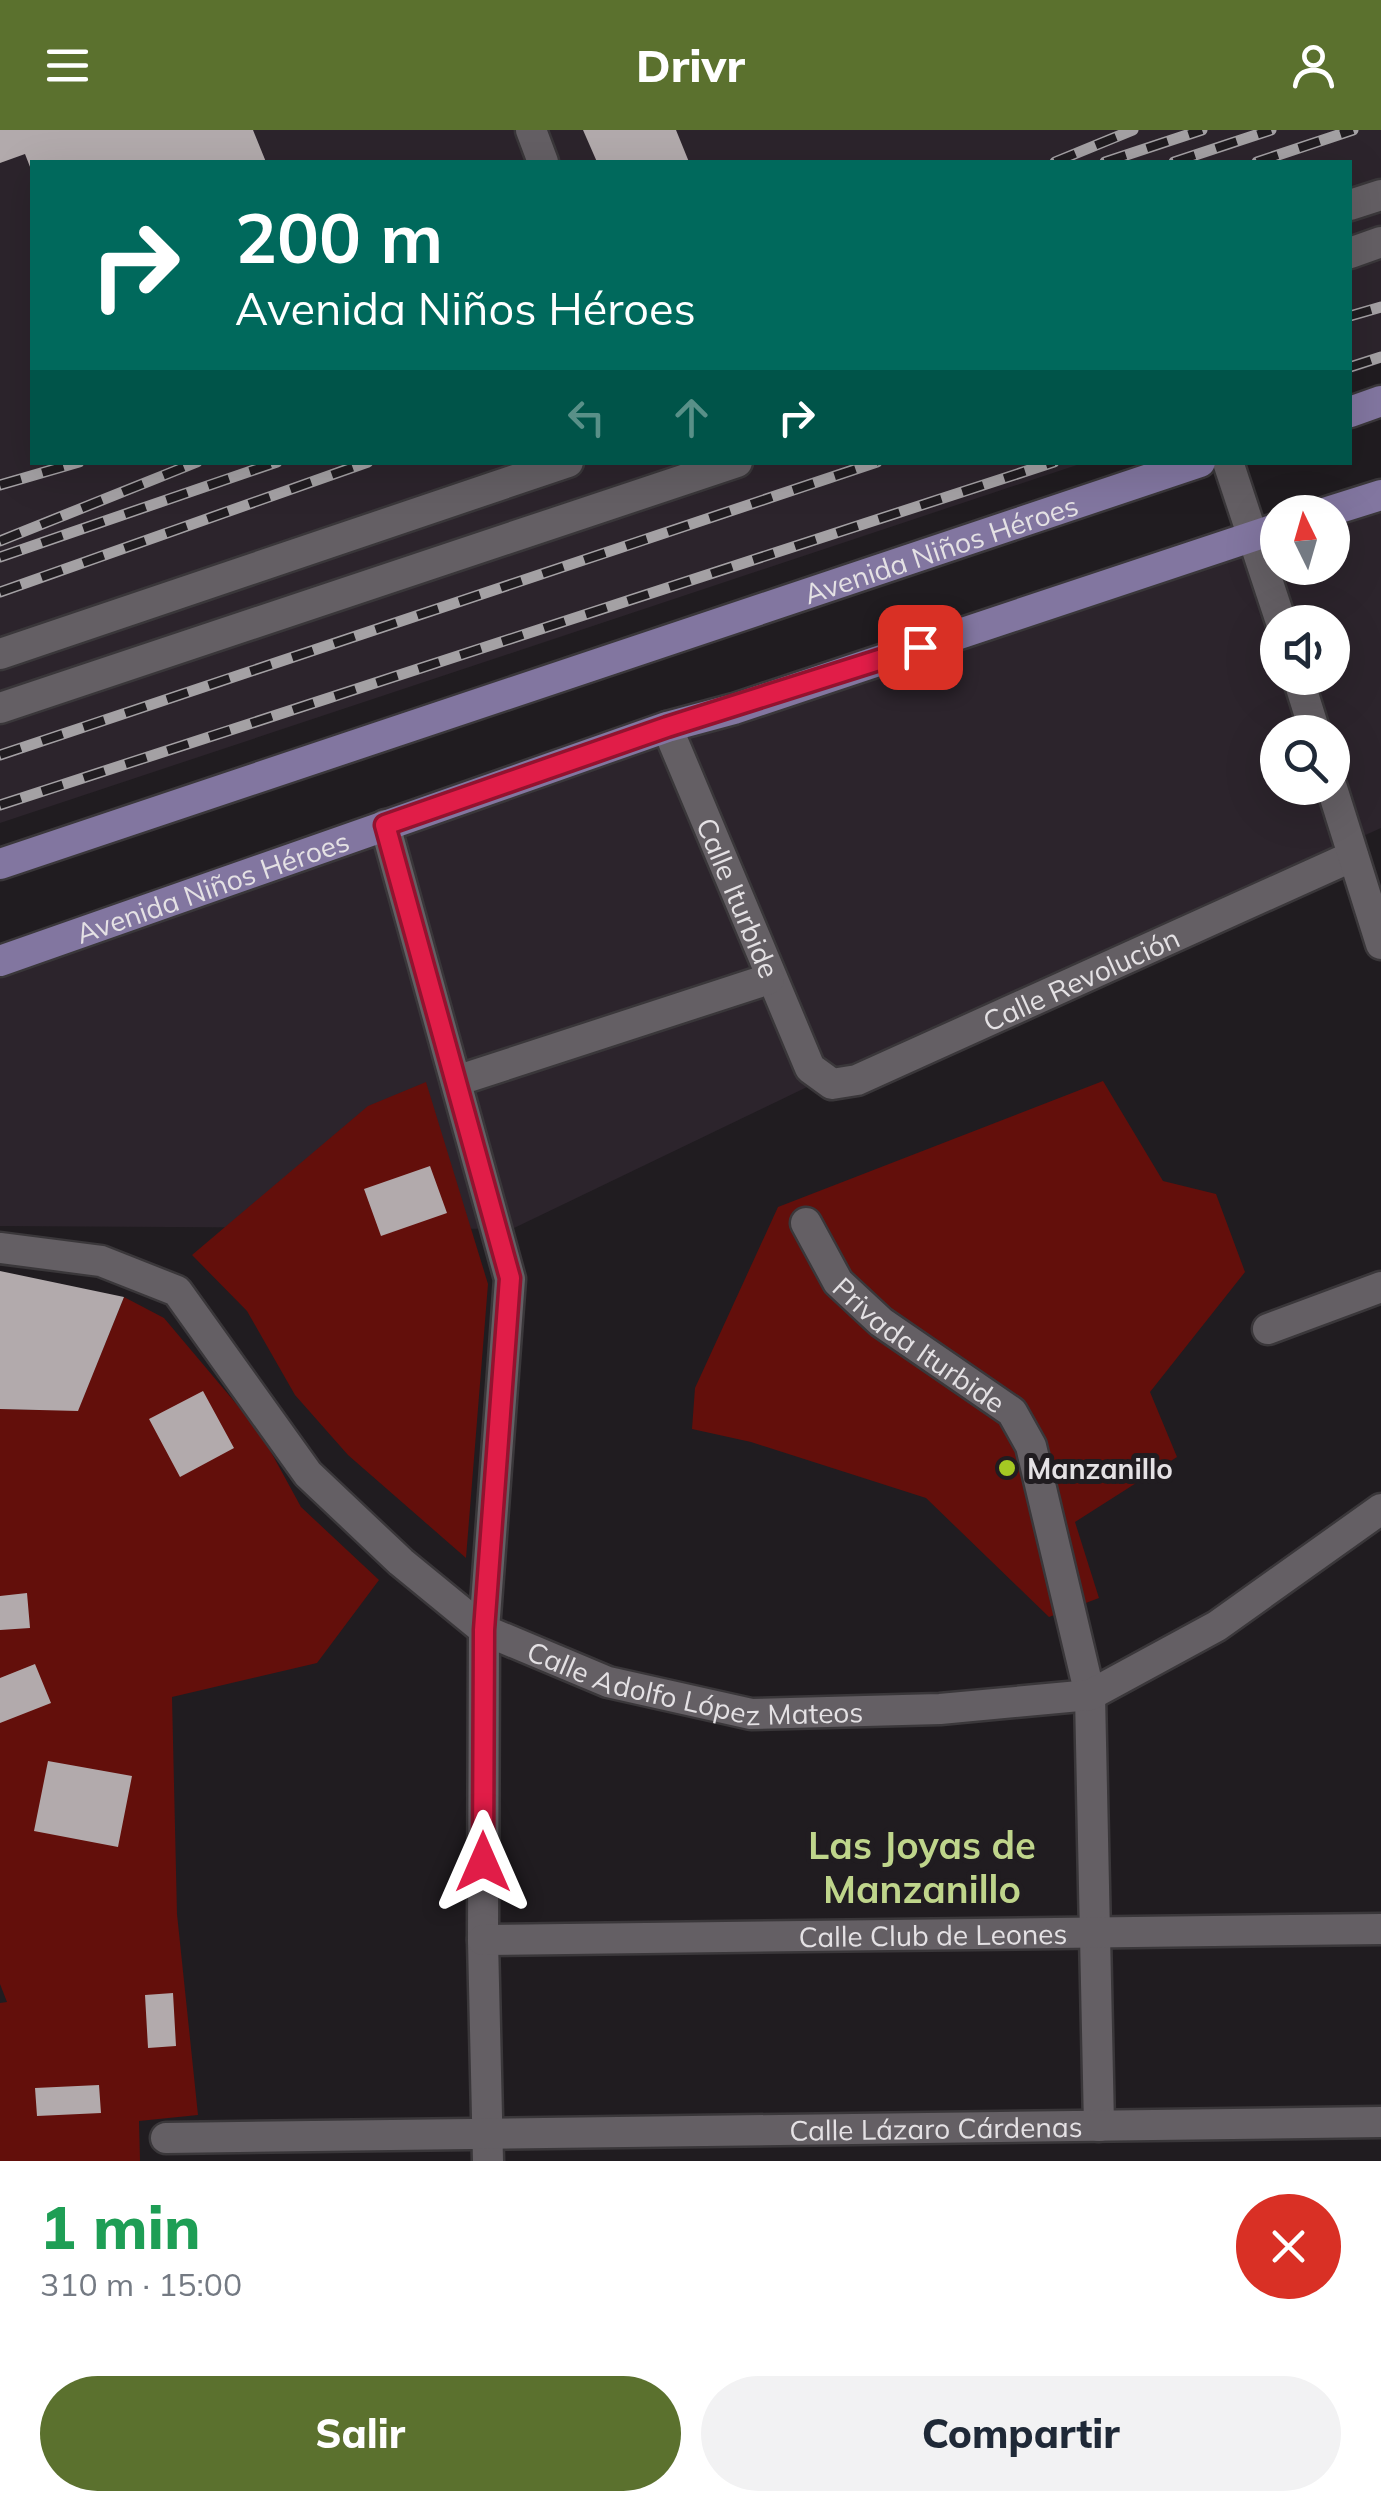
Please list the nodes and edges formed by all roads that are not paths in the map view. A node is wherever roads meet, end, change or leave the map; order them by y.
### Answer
1 (531, 130) edge
2 (542, 160) edge
3 (1381, 195) edge
4 (1352, 205) edge
5 (1381, 242) edge
6 (1352, 251) edge
7 (1381, 401) edge
8 (1352, 411) edge
9 (559, 465) edge
10 (718, 465) edge
11 (1191, 465) edge
12 (1230, 465) edge
13 (670, 473) edge
14 (1381, 495) edge
15 (1350, 505) edge
16 (1260, 521) edge
17 (1260, 534) edge
18 (0, 654) edge
19 (0, 708) edge
20 (667, 727) junction
21 (1337, 805) edge
22 (385, 825) junction
23 (1353, 856) junction
24 (0, 864) edge
25 (1380, 936) edge
26 (0, 960) edge
27 (769, 979) junction
28 (810, 1068) joint
29 (456, 1081) junction
30 (806, 1223) dead end
31 (0, 1248) edge
32 (1381, 1287) edge
33 (1268, 1329) dead end
34 (1381, 1510) edge
35 (484, 1630) junction
36 (1090, 1694) junction
37 (1381, 1929) edge
38 (1094, 1932) junction
39 (483, 1940) junction
40 (1381, 2122) edge
41 (1099, 2126) junction
42 (166, 2138) dead end
43 (488, 2147) edge

1 - 2 street
3 - 4 street
5 - 6 street
7 - 8 main road
9 - 18 street
10 - 13 street
11 - 24 main road, Avenida Niños Héroes
12 - 16 street
13 - 19 street
14 - 15 main road
17 - 20 main road, Avenida Niños Héroes
20 - 22 main road, Avenida Niños Héroes
20 - 27 street, Calle Iturbide
21 - 23 street
22 - 26 main road, Avenida Niños Héroes
22 - 29 street
23 - 25 street
23 - 28 street, Calle Revolución
27 - 28 street, Calle Iturbide
27 - 29 street
29 - 35 street
30 - 36 street, Privada Iturbide
31 - 35 street, Calle Adolfo López Mateos
32 - 33 street
34 - 36 street, Calle Adolfo López Mateos
35 - 36 street, Calle Adolfo López Mateos
35 - 39 street
36 - 38 street
37 - 38 street, Calle Club de Leones
38 - 39 street, Calle Club de Leones
38 - 41 street
39 - 43 street
40 - 41 street, Calle Lázaro Cárdenas
41 - 43 street, Calle Lázaro Cárdenas
42 - 43 street, Calle Lázaro Cárdenas

